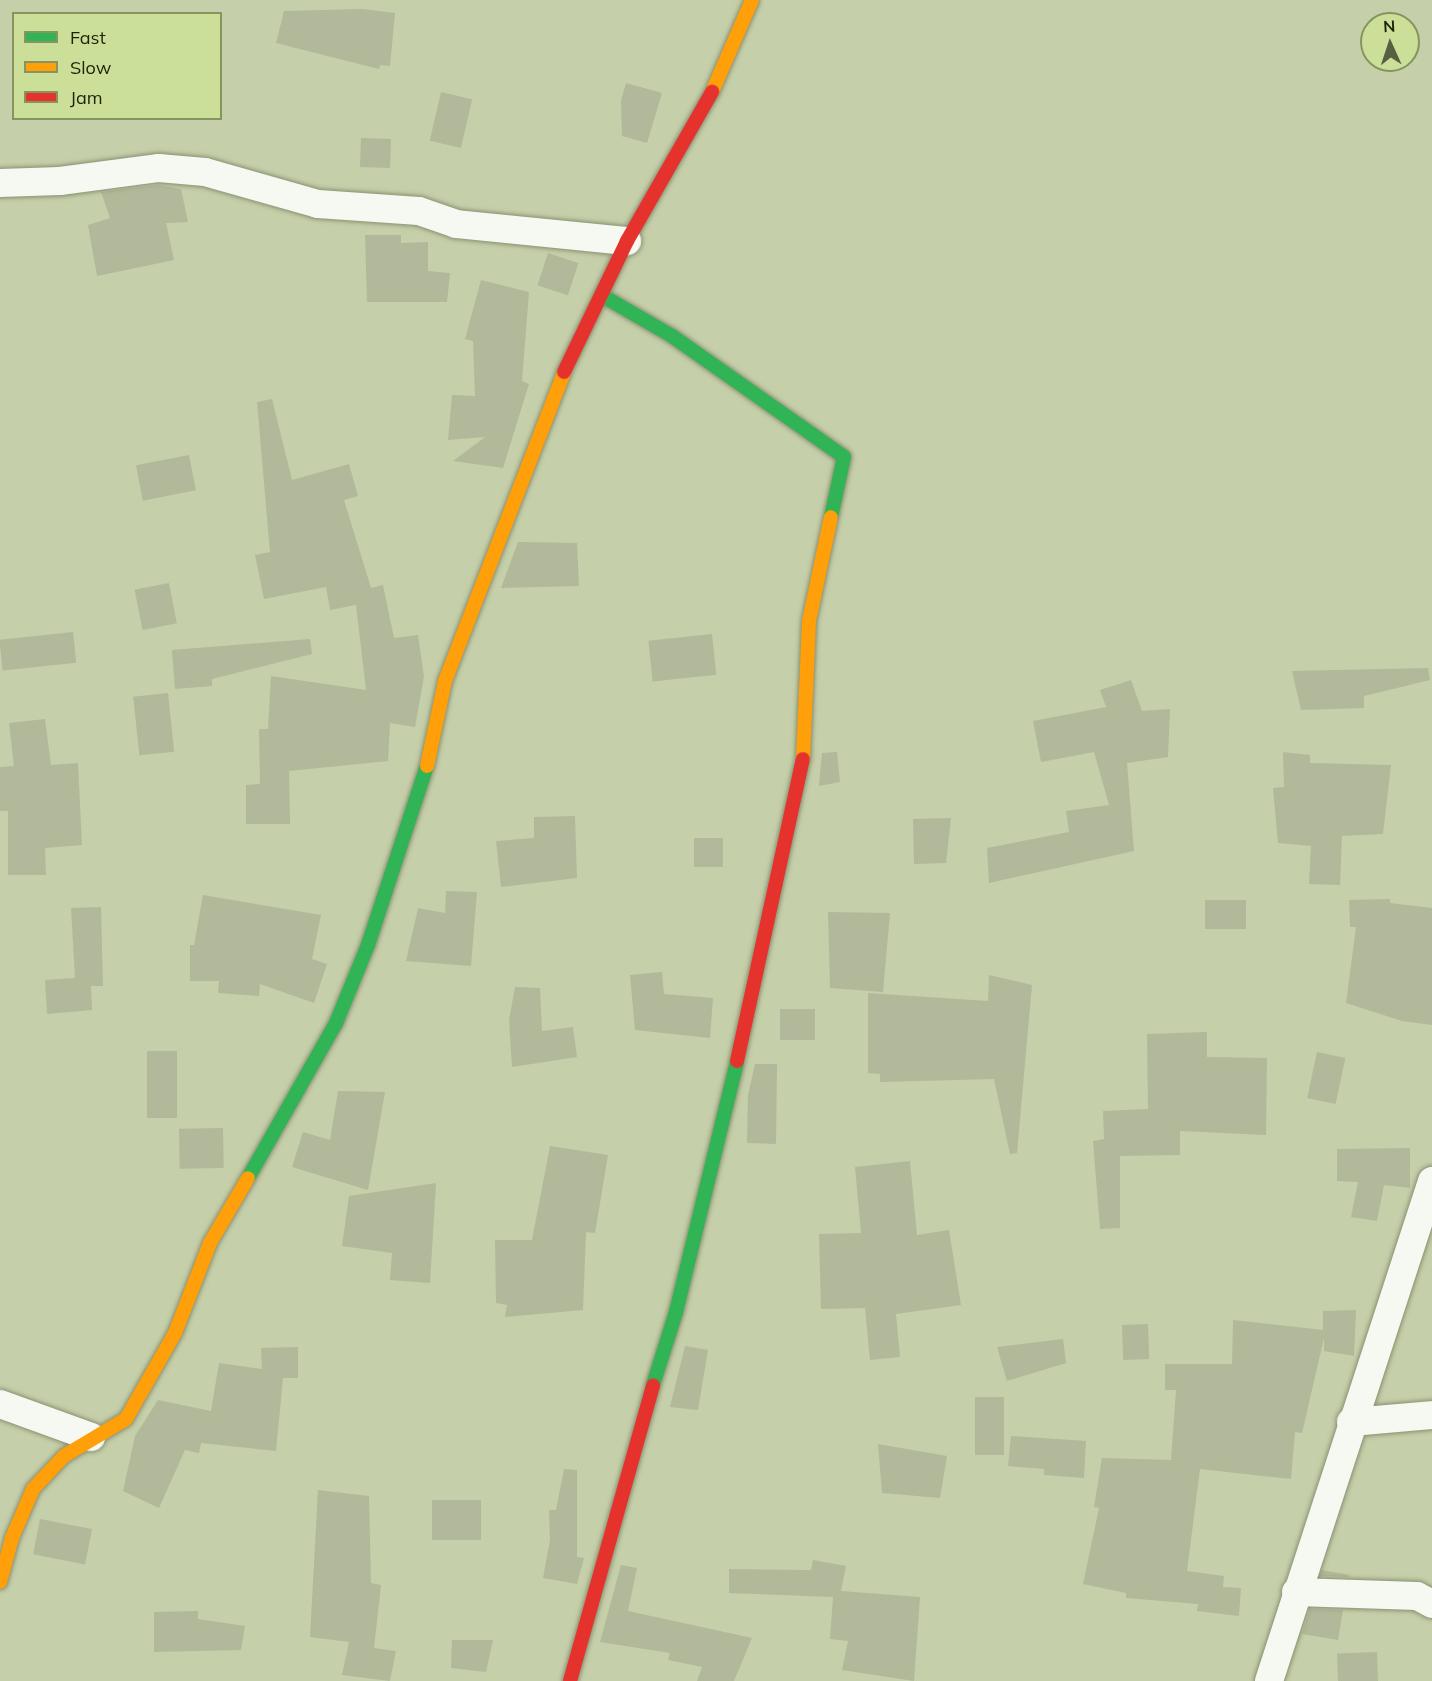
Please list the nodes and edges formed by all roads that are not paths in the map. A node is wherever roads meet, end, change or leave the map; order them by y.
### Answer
1 (752, 0) edge
2 (0, 183) edge
3 (627, 241) junction
4 (601, 295) junction
5 (1432, 1181) edge
6 (0, 1404) edge
7 (1432, 1415) edge
8 (1351, 1422) junction
9 (91, 1437) junction
10 (0, 1582) edge
11 (1296, 1592) junction
12 (1432, 1604) edge
13 (570, 1681) edge
14 (1269, 1681) edge

1 - 3 street
2 - 3 street
3 - 4 street
4 - 9 street
4 - 13 street
5 - 8 street
6 - 9 street
7 - 8 street
8 - 11 street
9 - 10 street
11 - 12 street
11 - 14 street

